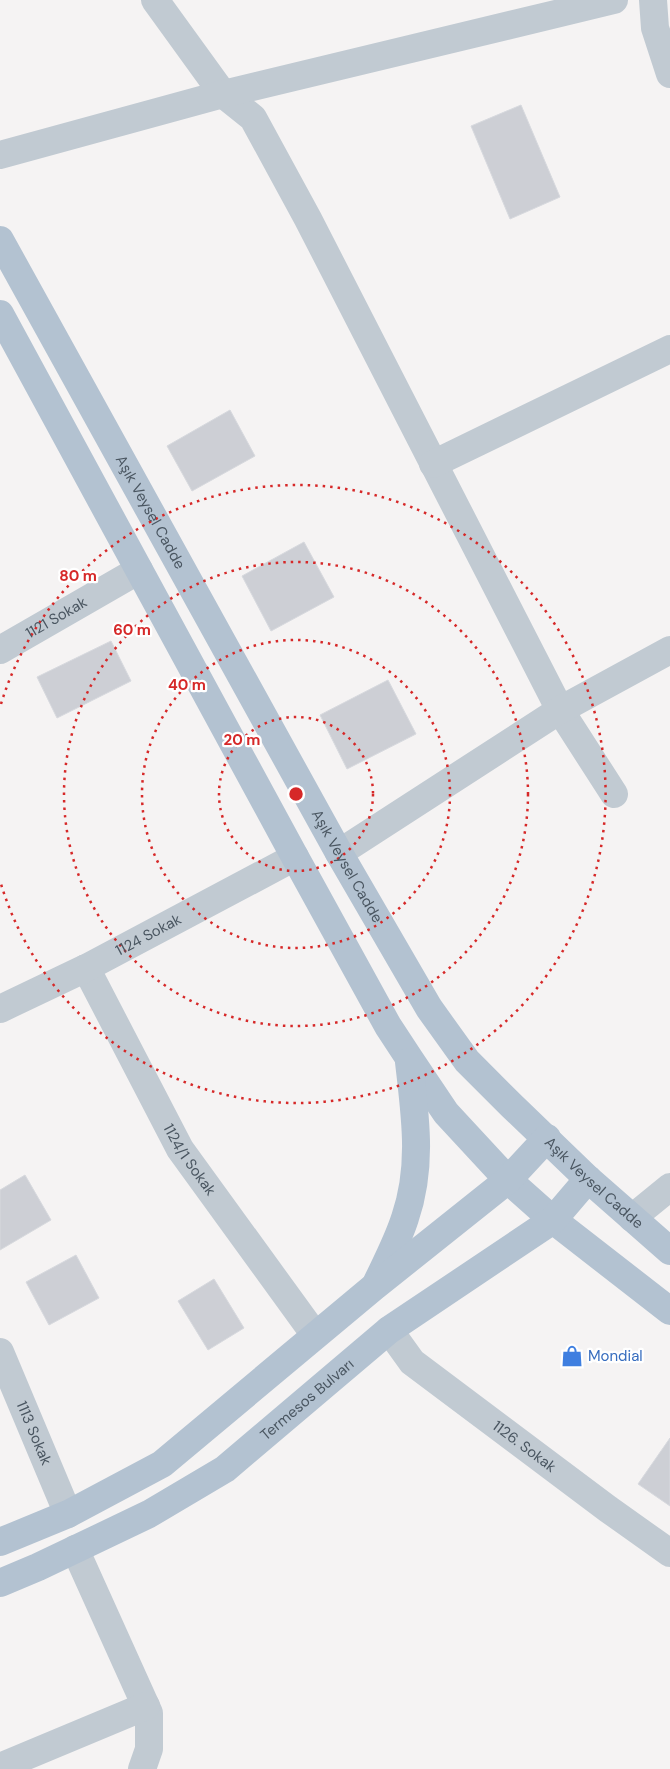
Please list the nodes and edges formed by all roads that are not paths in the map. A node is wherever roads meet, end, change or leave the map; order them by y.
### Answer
1 (156, 0) edge
2 (614, 0) edge
3 (653, 0) edge
4 (670, 74) edge
5 (223, 94) junction
6 (0, 155) edge
7 (0, 240) edge
8 (0, 314) edge
9 (670, 348) edge
10 (433, 464) junction
11 (139, 570) junction
12 (0, 650) edge
13 (670, 650) edge
14 (560, 710) junction
15 (614, 794) dead end
16 (339, 853) junction
17 (295, 857) junction
18 (86, 968) junction
19 (0, 1009) edge
20 (409, 1058) junction
21 (547, 1138) junction
22 (588, 1179) junction
23 (508, 1180) junction
24 (670, 1187) edge
25 (632, 1218) junction
26 (553, 1220) junction
27 (670, 1251) edge
28 (376, 1286) junction
29 (670, 1311) edge
30 (388, 1330) junction
31 (315, 1335) junction
32 (0, 1352) edge
33 (68, 1514) junction
34 (0, 1542) edge
35 (76, 1549) junction
36 (670, 1552) edge
37 (0, 1583) edge
38 (146, 1706) junction
39 (0, 1767) edge
40 (142, 1769) edge

1 - 5 street
2 - 5 street
3 - 4 street
5 - 6 street
5 - 10 street
7 - 16 main road, Aşık Veysel Cadde
8 - 11 main road
9 - 10 street
10 - 14 street
11 - 12 street, 1121 Sokak
11 - 17 main road
13 - 14 street
14 - 15 street
14 - 16 street
16 - 21 main road, Aşık Veysel Cadde
17 - 18 street, 1124 Sokak
17 - 20 main road
18 - 19 street, 1124 Sokak
18 - 31 street, 1124/1 Sokak
20 - 23 main road
20 - 28 main road
21 - 22 main road, Aşık Veysel Cadde
21 - 23 main road
22 - 25 main road, Aşık Veysel Cadde
22 - 26 main road, Termesos Bulvarı
23 - 26 main road
23 - 28 main road
24 - 25 street
25 - 27 main road, Aşık Veysel Cadde
26 - 29 main road
26 - 30 main road, Termesos Bulvarı
28 - 31 main road
30 - 35 main road, Termesos Bulvarı
30 - 36 street, 1126. Sokak
31 - 33 main road
32 - 33 street, 1113 Sokak
33 - 34 main road
35 - 37 main road, Termesos Bulvarı
35 - 38 street
38 - 39 street
38 - 40 street

